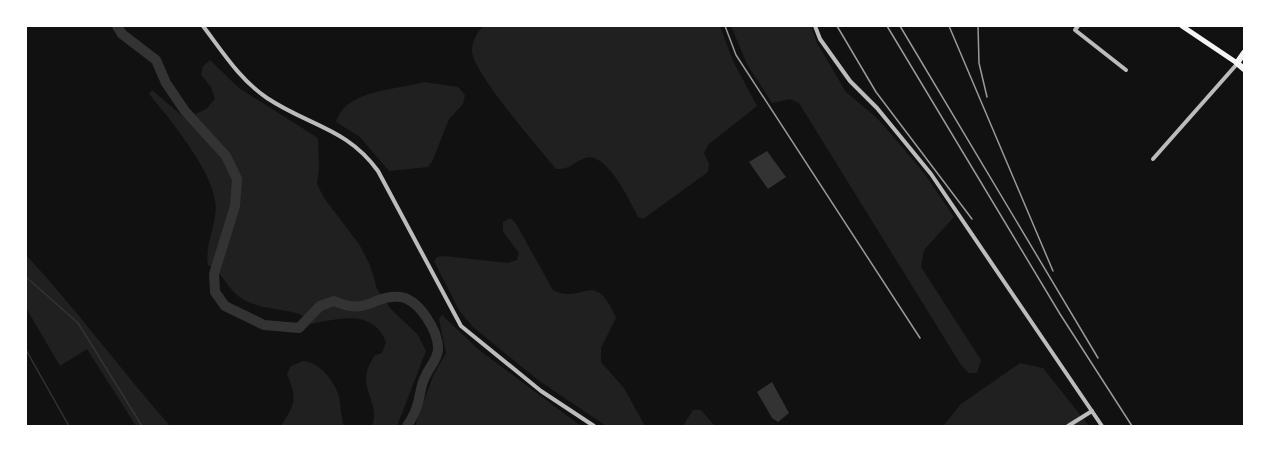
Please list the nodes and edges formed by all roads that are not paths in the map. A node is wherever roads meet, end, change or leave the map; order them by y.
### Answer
1 (203, 26) edge
2 (815, 26) edge
3 (1078, 26) edge
4 (1182, 26) edge
5 (1245, 53) edge
6 (1237, 63) junction
7 (1245, 69) edge
8 (1126, 70) dead end
9 (1153, 159) dead end
10 (1092, 411) junction
11 (594, 426) edge
12 (1068, 426) edge
13 (1102, 426) edge

1 - 11 street
2 - 10 street
3 - 8 street
4 - 6 main road
5 - 6 highway
6 - 7 highway
6 - 9 street
10 - 12 street
10 - 13 street

